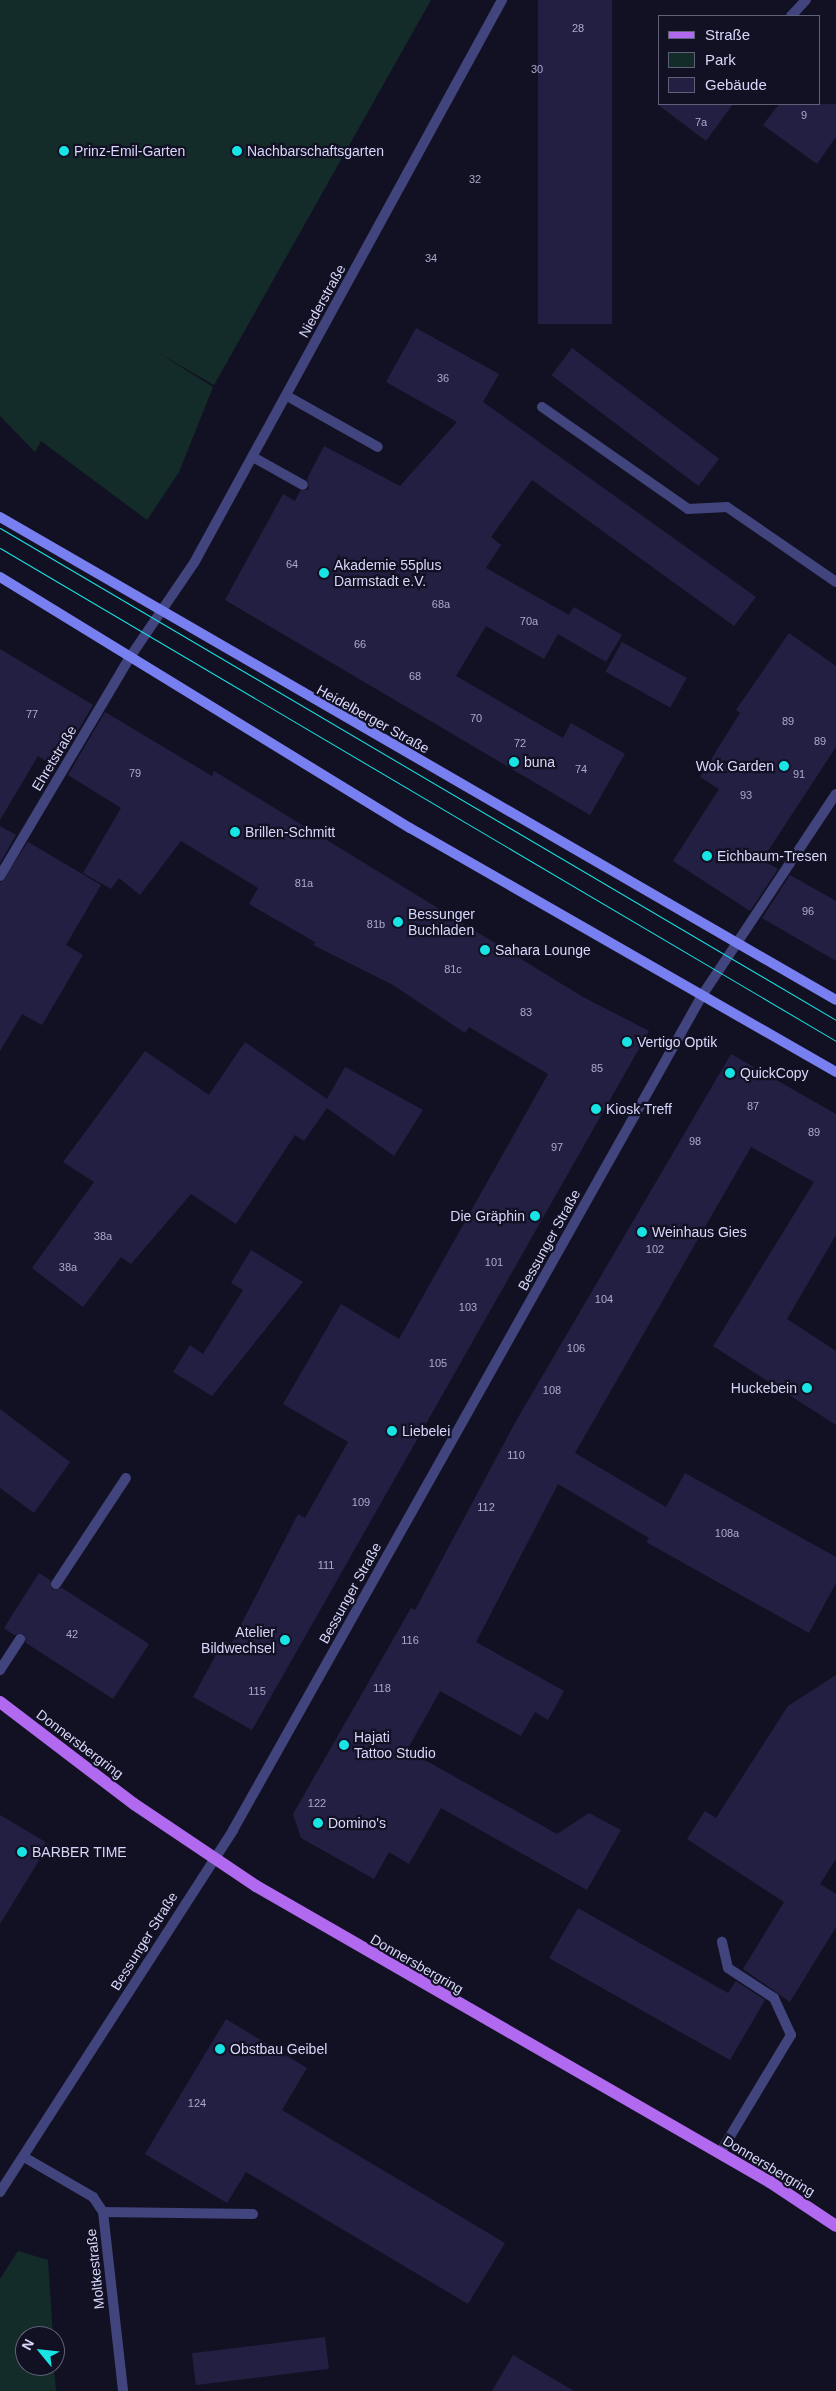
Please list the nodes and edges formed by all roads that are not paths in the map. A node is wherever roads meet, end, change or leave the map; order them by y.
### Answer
1 (502, 0) edge
2 (806, 0) edge
3 (792, 15) edge
4 (287, 396) junction
5 (542, 407) dead end
6 (378, 446) dead end
7 (253, 457) junction
8 (303, 484) dead end
9 (0, 517) edge
10 (0, 577) edge
11 (836, 582) edge
12 (162, 613) junction
13 (132, 654) junction
14 (836, 794) edge
15 (0, 876) edge
16 (736, 940) junction
17 (702, 994) junction
18 (836, 1000) edge
19 (836, 1072) edge
20 (126, 1478) dead end
21 (56, 1584) dead end
22 (20, 1639) dead end
23 (0, 1670) edge
24 (0, 1702) edge
25 (213, 1858) junction
26 (722, 1942) dead end
27 (720, 2153) junction
28 (24, 2157) junction
29 (0, 2192) edge
30 (103, 2212) junction
31 (253, 2214) dead end
32 (836, 2226) edge
33 (124, 2391) edge

1 - 4 street, Niederstraße
2 - 3 street
4 - 6 street
4 - 7 street, Niederstraße
5 - 11 street
7 - 8 street
7 - 12 street, Niederstraße
9 - 12 main road, Heidelberger Straße
10 - 13 main road
12 - 13 street, Ehretstraße
12 - 16 main road, Heidelberger Straße
13 - 15 street, Ehretstraße
13 - 17 main road
14 - 16 street
16 - 17 street
16 - 18 main road, Heidelberger Straße
17 - 19 main road
17 - 25 street, Bessunger Straße
20 - 21 street
22 - 23 street
24 - 25 main road, Donnersbergring
25 - 27 main road, Donnersbergring
25 - 28 street, Bessunger Straße
26 - 27 street
27 - 32 main road, Donnersbergring
28 - 29 street, Bessunger Straße
28 - 30 street, Moltkestraße
30 - 31 street
30 - 33 street, Moltkestraße

